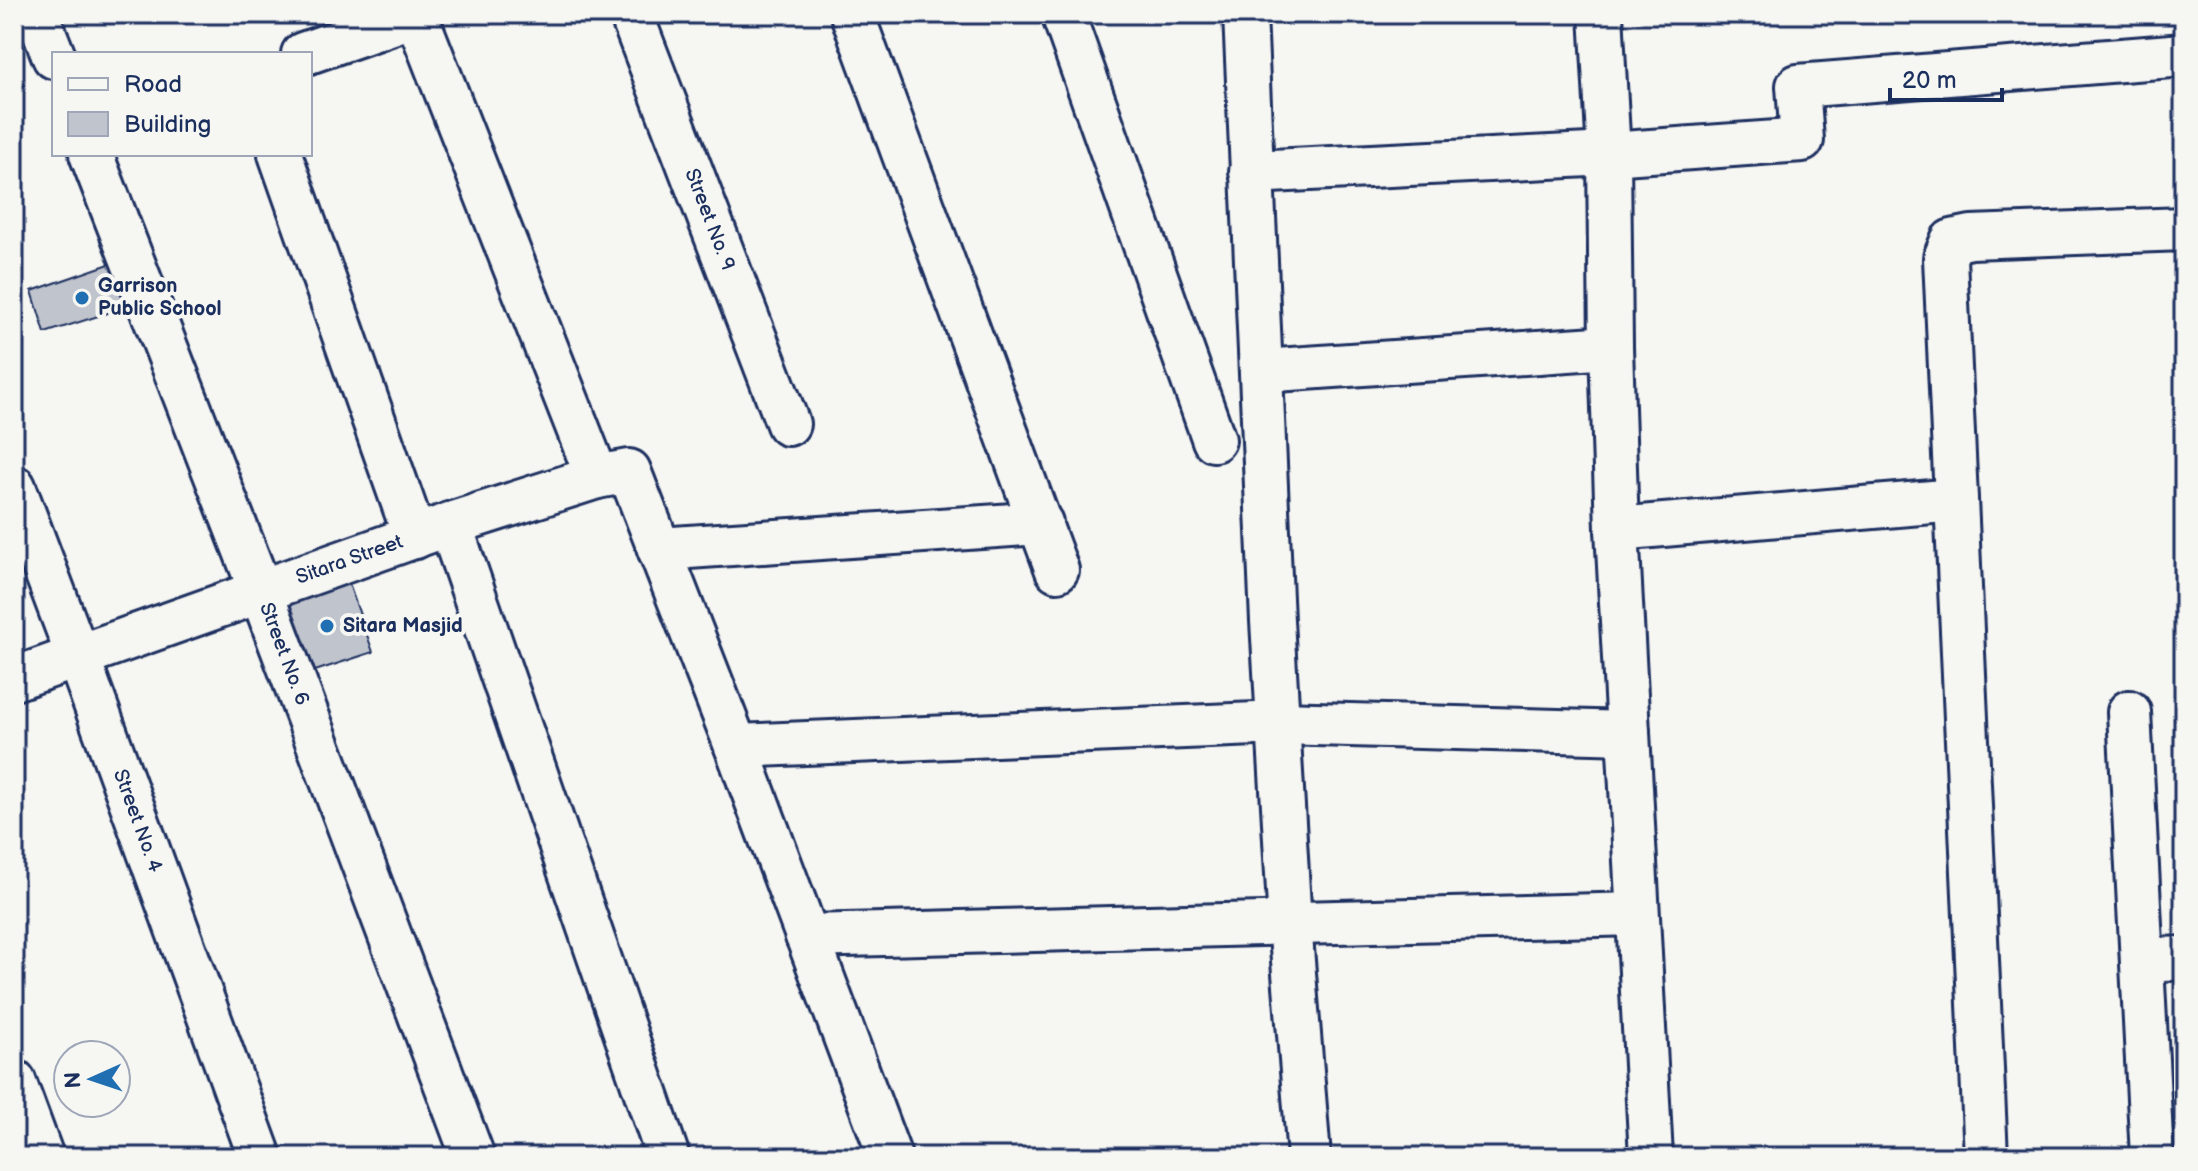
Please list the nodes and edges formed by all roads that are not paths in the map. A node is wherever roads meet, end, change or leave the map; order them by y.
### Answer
1 (37, 14) edge
2 (417, 14) edge
3 (631, 14) edge
4 (852, 14) edge
5 (1063, 14) edge
6 (1245, 14) edge
7 (1601, 14) edge
8 (52, 52) edge
9 (309, 52) edge
10 (2184, 55) edge
11 (1609, 154) junction
12 (92, 156) edge
13 (281, 156) edge
14 (1251, 172) junction
15 (2184, 229) edge
16 (1611, 347) junction
17 (1261, 371) junction
18 (788, 424) dead end
19 (1214, 440) dead end
20 (597, 477) junction
21 (14, 487) edge
22 (1956, 500) junction
23 (1041, 523) junction
24 (1617, 529) junction
25 (432, 530) junction
26 (659, 549) junction
27 (1057, 570) dead end
28 (261, 592) junction
29 (78, 657) junction
30 (14, 679) edge
31 (2129, 712) dead end
32 (1280, 723) junction
33 (1628, 733) junction
34 (736, 746) junction
35 (1637, 914) junction
36 (1290, 924) junction
37 (807, 936) junction
38 (2184, 958) edge
39 (2142, 960) junction
40 (14, 1081) edge
41 (42, 1157) edge
42 (260, 1157) edge
43 (473, 1157) edge
44 (668, 1157) edge
45 (890, 1157) edge
46 (1309, 1157) edge
47 (1651, 1157) edge
48 (1986, 1157) edge
49 (2152, 1157) edge

1 - 8 street
2 - 9 street
2 - 20 street
3 - 18 street, Street No. 9
4 - 23 street
5 - 19 street
6 - 14 street
7 - 11 street
10 - 11 street
11 - 14 street
11 - 16 street
12 - 28 street, Street No. 6
13 - 25 street
14 - 17 street
15 - 22 street
16 - 17 street
16 - 24 street
17 - 32 street
20 - 25 street, Sitara Street
20 - 26 street, Sitara Street
21 - 29 street, Street No. 4
22 - 24 street
22 - 48 street
23 - 26 street
23 - 27 street
24 - 33 street
25 - 28 street, Sitara Street
25 - 44 street
26 - 34 street
28 - 29 street, Sitara Street
28 - 43 street, Street No. 6
29 - 30 street, Sitara Street
29 - 42 street, Street No. 4
31 - 39 street
32 - 33 street
32 - 34 street
32 - 36 street
33 - 35 street
34 - 37 street
35 - 36 street
35 - 47 street
36 - 37 street
36 - 46 street
37 - 45 street
38 - 39 street
39 - 49 street
40 - 41 street

